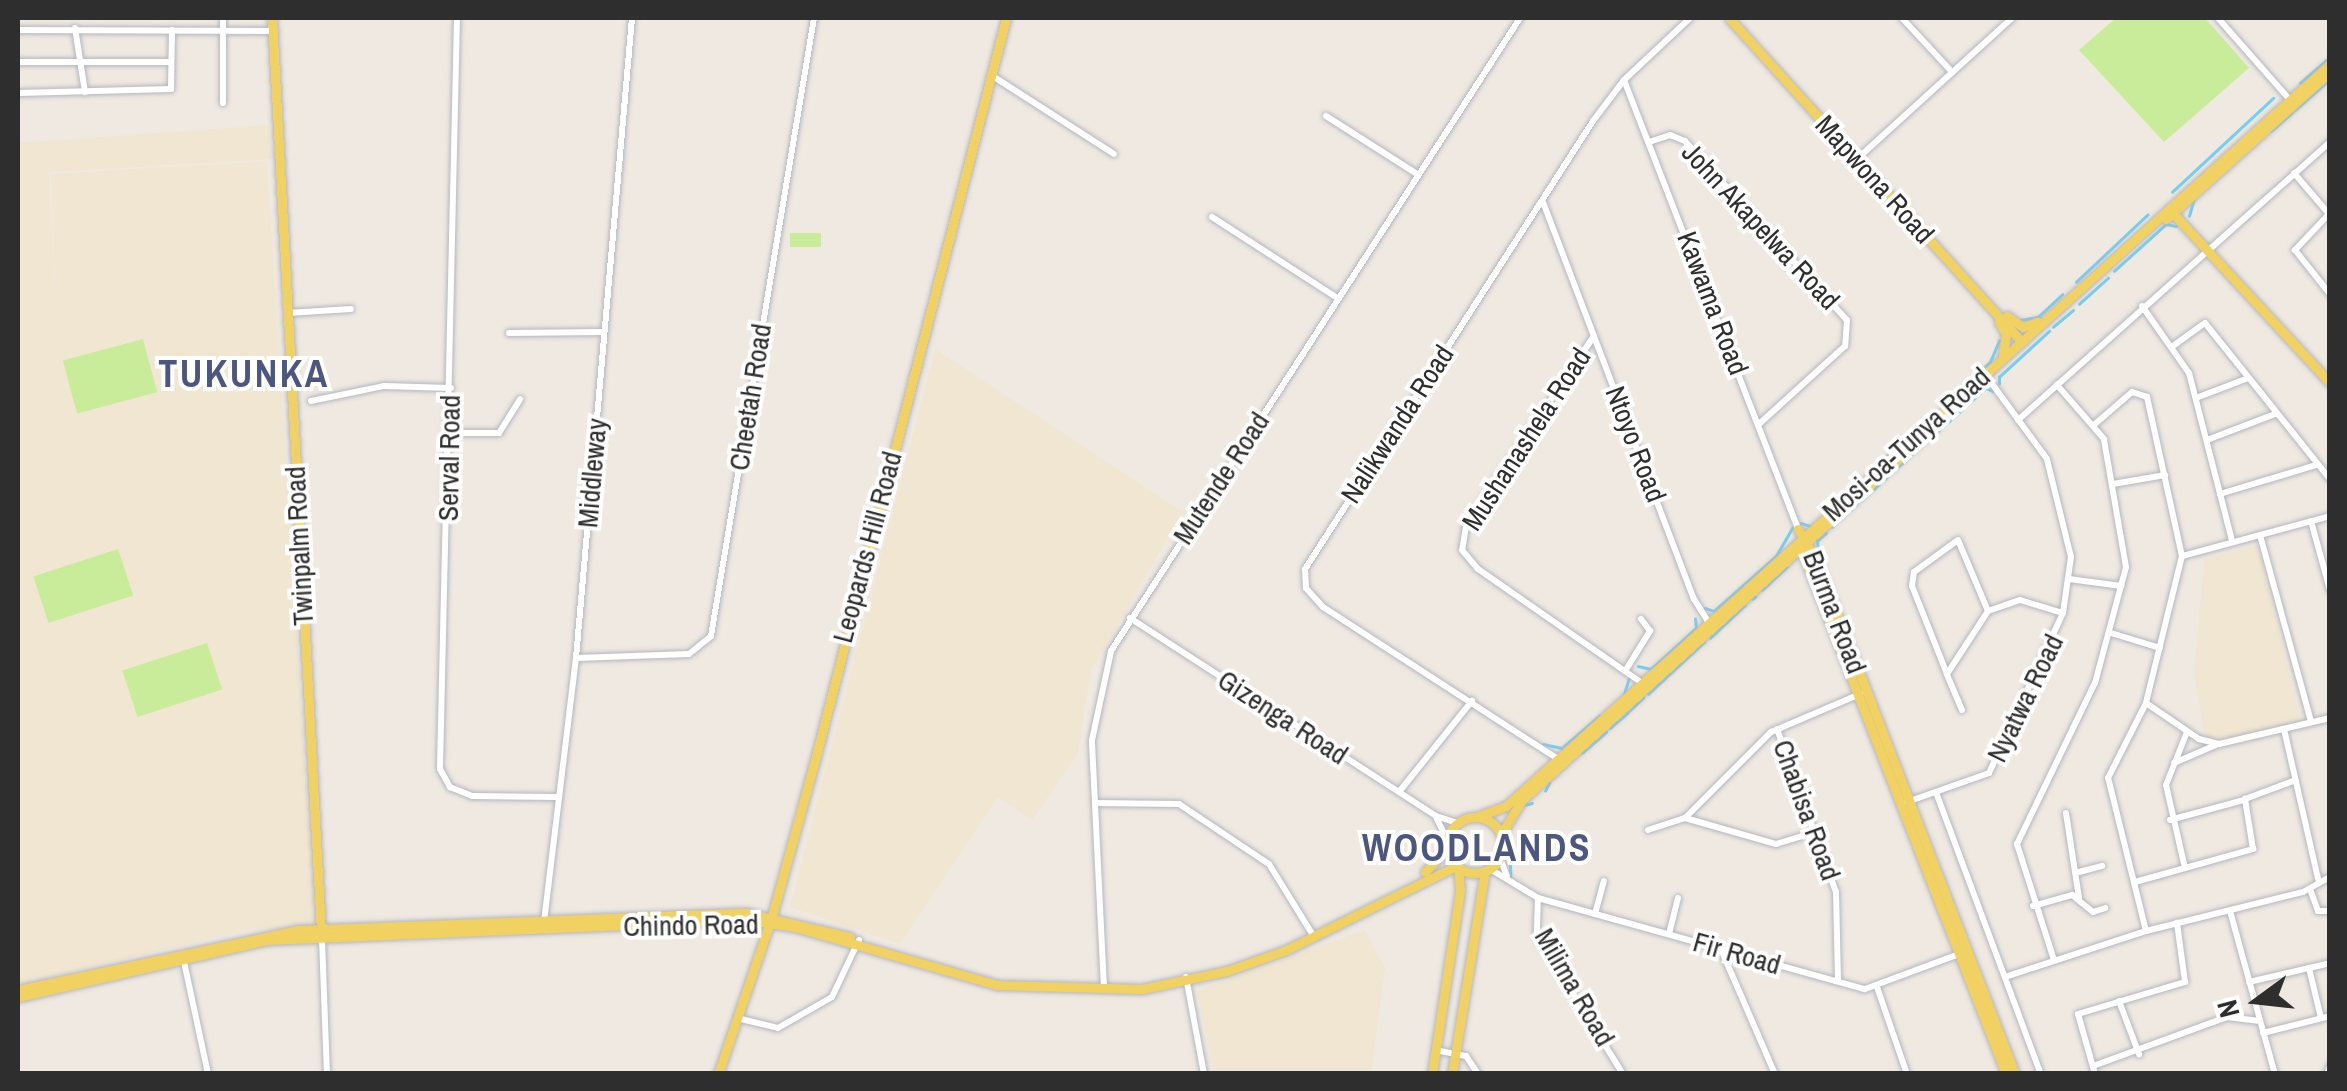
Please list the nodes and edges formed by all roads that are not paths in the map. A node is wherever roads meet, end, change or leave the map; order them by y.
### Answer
1 (67, 18) edge
2 (222, 18) edge
3 (272, 18) edge
4 (457, 18) edge
5 (632, 18) edge
6 (814, 18) edge
7 (1006, 18) edge
8 (1520, 18) edge
9 (1690, 18) edge
10 (1729, 18) edge
11 (1902, 18) edge
12 (2012, 18) edge
13 (2218, 18) edge
14 (71, 28) junction
15 (18, 30) edge
16 (172, 30) junction
17 (222, 31) junction
18 (272, 31) junction
19 (18, 62) edge
20 (82, 62) junction
21 (169, 62) junction
22 (2330, 64) edge
23 (1952, 72) junction
24 (2330, 72) edge
25 (990, 75) junction
26 (1624, 80) junction
27 (85, 92) junction
28 (18, 93) edge
29 (2292, 102) junction
30 (224, 103) dead end
31 (1326, 116) dead end
32 (1652, 142) junction
33 (2330, 142) edge
34 (1114, 154) dead end
35 (1856, 159) junction
36 (2294, 173) junction
37 (1417, 174) junction
38 (1542, 200) junction
39 (2173, 208) junction
40 (2329, 214) edge
41 (1212, 217) dead end
42 (2207, 248) junction
43 (1958, 270) junction
44 (1968, 282) junction
45 (2330, 294) edge
46 (1338, 298) junction
47 (2142, 306) junction
48 (351, 309) dead end
49 (287, 313) junction
50 (2048, 315) junction
51 (604, 332) junction
52 (509, 333) dead end
53 (1594, 336) junction
54 (2022, 342) junction
55 (2174, 346) junction
56 (2002, 358) junction
57 (1986, 376) junction
58 (2248, 378) junction
59 (2330, 383) edge
60 (2056, 385) junction
61 (451, 388) junction
62 (2196, 398) junction
63 (520, 399) dead end
64 (310, 401) dead end
65 (2276, 414) junction
66 (2018, 420) junction
67 (1759, 424) junction
68 (2095, 424) junction
69 (451, 433) junction
70 (2207, 440) junction
71 (2316, 465) junction
72 (2165, 475) junction
73 (2330, 479) edge
74 (2113, 484) junction
75 (2220, 494) junction
76 (2330, 516) edge
77 (2311, 521) junction
78 (2260, 534) junction
79 (1802, 540) junction
80 (2232, 541) junction
81 (2182, 556) junction
82 (2326, 568) edge
83 (2069, 579) junction
84 (2122, 586) junction
85 (2330, 590) edge
86 (1988, 611) junction
87 (2063, 613) junction
88 (1130, 618) junction
89 (1641, 619) dead end
90 (1711, 625) junction
91 (2111, 632) junction
92 (2160, 648) junction
93 (576, 658) junction
94 (1626, 668) junction
95 (1947, 674) junction
96 (1646, 686) junction
97 (1860, 694) junction
98 (1472, 700) junction
99 (2146, 703) junction
100 (1962, 710) dead end
101 (2330, 718) edge
102 (2311, 722) junction
103 (1776, 728) junction
104 (2284, 729) junction
105 (2187, 732) junction
106 (2219, 744) junction
107 (1560, 761) junction
108 (2172, 764) junction
109 (2296, 780) junction
110 (1399, 792) junction
111 (1936, 795) junction
112 (556, 797) junction
113 (2245, 799) junction
114 (1905, 802) junction
115 (1095, 803) junction
116 (2066, 813) dead end
117 (1436, 816) junction
118 (1479, 816) junction
119 (1684, 818) junction
120 (2170, 820) junction
121 (1457, 822) junction
122 (1648, 830) dead end
123 (1502, 833) junction
124 (1813, 834) junction
125 (1447, 844) junction
126 (1500, 858) junction
127 (2102, 866) dead end
128 (1457, 867) junction
129 (2185, 868) junction
130 (1488, 870) junction
131 (2079, 872) junction
132 (2330, 876) edge
133 (1508, 877) junction
134 (2318, 880) junction
135 (1604, 881) dead end
136 (2134, 882) junction
137 (2310, 889) junction
138 (1538, 898) junction
139 (1678, 898) dead end
140 (2079, 898) junction
141 (776, 899) junction
142 (2033, 906) junction
143 (2105, 908) dead end
144 (2230, 910) junction
145 (2330, 912) edge
146 (1596, 914) junction
147 (753, 917) junction
148 (771, 920) junction
149 (788, 923) junction
150 (2177, 923) junction
151 (544, 925) junction
152 (2146, 931) junction
153 (1669, 934) junction
154 (321, 935) junction
155 (1312, 935) junction
156 (764, 940) junction
157 (858, 942) junction
158 (1720, 947) junction
159 (1964, 953) junction
160 (182, 954) junction
161 (2054, 960) junction
162 (2330, 962) edge
163 (2309, 968) junction
164 (1186, 978) junction
165 (2005, 978) junction
166 (1838, 982) junction
167 (2249, 982) junction
168 (1877, 988) junction
169 (1104, 989) junction
170 (18, 993) edge
171 (2119, 1001) junction
172 (2325, 1017) edge
173 (737, 1018) junction
174 (2260, 1021) junction
175 (1458, 1028) junction
176 (2263, 1033) junction
177 (1435, 1050) junction
178 (1454, 1054) junction
179 (2139, 1054) junction
180 (1471, 1062) junction
181 (2330, 1066) edge
182 (2094, 1070) edge
183 (2274, 1072) edge
184 (208, 1074) edge
185 (326, 1074) edge
186 (718, 1074) edge
187 (1204, 1074) edge
188 (1432, 1074) edge
189 (1452, 1074) edge
190 (1478, 1074) edge
191 (1623, 1074) edge
192 (1775, 1074) edge
193 (1907, 1074) edge
194 (2006, 1074) edge
195 (2015, 1074) edge
196 (2041, 1074) edge
197 (2262, 1074) edge
198 (2326, 1074) edge

1 - 14 street
2 - 17 street
3 - 18 main road, Twinpalm Road
4 - 61 street, Serval Road
5 - 51 street, Middleway
6 - 93 street, Cheetah Road
7 - 25 main road, Leopards Hill Road
8 - 37 street, Mutende Road
9 - 26 street, Nalikwanda Road
10 - 35 main road, Mapwona Road
11 - 23 street
12 - 23 street
13 - 29 street
14 - 15 street
14 - 16 street
14 - 20 street
16 - 17 street
16 - 21 street
17 - 18 street
17 - 30 street
18 - 49 main road, Twinpalm Road
19 - 20 street
20 - 21 street
20 - 27 street
21 - 27 street
22 - 29 main road, Mosi-oa-Tunya Road
23 - 35 street
24 - 29 main road, Mosi-oa-Tunya Road
25 - 34 street
25 - 141 main road, Leopards Hill Road
26 - 32 street, Kawama Road
26 - 38 street, Nalikwanda Road
27 - 28 street
29 - 39 main road, Mosi-oa-Tunya Road
31 - 37 street
32 - 67 street, Kawama Road
32 - 67 street, John Akapelwa Road
33 - 36 street
35 - 43 main road, Mapwona Road
36 - 40 street
36 - 42 street
37 - 46 street, Mutende Road
38 - 53 street, Ntoyo Road
38 - 98 street, Nalikwanda Road
39 - 42 main road
39 - 50 main road, Mosi-oa-Tunya Road
39 - 54 main road, Mosi-oa-Tunya Road
40 - 45 street
41 - 46 street
42 - 47 street
42 - 59 main road
43 - 44 main road, Mapwona Road
43 - 50 main road
44 - 54 main road, Mapwona Road
44 - 56 main road
46 - 88 street, Mutende Road
47 - 55 street
47 - 60 street
48 - 49 street
49 - 154 main road, Twinpalm Road
50 - 54 main road, Mosi-oa-Tunya Road
51 - 52 street
51 - 93 street, Middleway
53 - 90 street, Ntoyo Road
53 - 94 street, Mushanashela Road
54 - 56 main road, Mosi-oa-Tunya Road
54 - 57 main road, Mosi-oa-Tunya Road
55 - 58 street
55 - 62 street
56 - 57 main road, Mosi-oa-Tunya Road
57 - 66 street, Nyatwa Road
57 - 79 main road, Mosi-oa-Tunya Road
58 - 62 street
58 - 65 street
60 - 66 street
60 - 68 street
61 - 64 street
61 - 69 street, Serval Road
62 - 70 street
63 - 69 street
65 - 70 street
65 - 71 street
66 - 83 street, Nyatwa Road
67 - 79 street, Kawama Road
68 - 72 street
68 - 74 street
69 - 112 street, Serval Road
70 - 75 street
71 - 73 street
71 - 75 street
72 - 74 street
72 - 81 street
74 - 84 street
75 - 80 street
76 - 77 street
77 - 78 street
77 - 82 street
78 - 80 street
78 - 102 street
79 - 90 main road, Mosi-oa-Tunya Road
79 - 97 main road, Burma Road
79 - 114 main road, Burma Road
80 - 81 street
81 - 92 street
82 - 85 street
83 - 84 street
83 - 87 street, Nyatwa Road
84 - 91 street
86 - 87 street
86 - 95 street
86 - 95 street
87 - 111 street, Nyatwa Road
88 - 110 street, Gizenga Road
88 - 115 street, Mutende Road
89 - 94 street
90 - 96 main road, Mosi-oa-Tunya Road
91 - 92 street
91 - 142 street
92 - 99 street
93 - 112 street, Middleway
94 - 96 street, Mushanashela Road
95 - 100 street
96 - 107 main road, Mosi-oa-Tunya Road
97 - 103 street, Chabisa Road
97 - 114 main road, Burma Road
98 - 107 street, Nalikwanda Road
98 - 110 street
99 - 105 street
99 - 136 street
101 - 102 street
102 - 104 street
103 - 119 street
103 - 124 street, Chabisa Road
104 - 106 street
104 - 109 street
105 - 106 street
105 - 108 street
106 - 108 street
107 - 118 main road, Mosi-oa-Tunya Road
107 - 123 main road, Mosi-oa-Tunya Road
108 - 120 street
109 - 113 street
109 - 134 street
110 - 117 street, Gizenga Road
111 - 114 street, Nyatwa Road
111 - 165 street
112 - 151 street, Middleway
113 - 120 street
113 - 129 street
114 - 159 main road, Burma Road
115 - 155 street
115 - 169 street, Mutende Road
116 - 131 street
117 - 121 street, Gizenga Road
117 - 125 street
118 - 121 main road
118 - 123 main road
119 - 122 street
119 - 124 street
120 - 129 street
121 - 125 main road
123 - 126 main road
124 - 166 street, Chabisa Road
125 - 128 main road
125 - 155 main road, Chindo Road
126 - 130 main road
126 - 133 street
127 - 131 street
128 - 130 main road
128 - 155 main road, Chindo Road
128 - 177 main road
129 - 136 street
130 - 133 street, Fir Road
130 - 175 main road
131 - 140 street
132 - 134 street
133 - 138 street, Fir Road
134 - 137 street
135 - 146 street
136 - 152 street
137 - 144 street
137 - 145 street
138 - 146 street, Fir Road
138 - 191 street, Milima Road
139 - 153 street
140 - 142 street
140 - 143 street
141 - 147 main road
141 - 148 main road, Leopards Hill Road
141 - 149 main road
142 - 161 street
144 - 150 street
144 - 167 street
146 - 153 street, Fir Road
147 - 148 main road, Chindo Road
147 - 151 main road, Chindo Road
147 - 156 main road
148 - 149 main road, Chindo Road
148 - 156 main road, Leopards Hill Road
149 - 156 main road
149 - 157 main road, Chindo Road
150 - 152 street
150 - 171 street
151 - 154 main road, Chindo Road
152 - 161 street
153 - 158 street, Fir Road
154 - 160 main road, Chindo Road
154 - 185 street, Twinpalm Road
155 - 164 main road, Chindo Road
156 - 173 main road, Leopards Hill Road
157 - 169 main road, Chindo Road
157 - 173 street
158 - 166 street, Fir Road
158 - 192 street
159 - 168 street
159 - 194 main road, Burma Road
159 - 195 main road, Burma Road
160 - 170 main road, Chindo Road
160 - 184 street
161 - 165 street
162 - 163 street
163 - 167 street
163 - 172 street
164 - 169 main road, Chindo Road
164 - 187 street
165 - 196 street
166 - 168 street, Fir Road
167 - 174 street
168 - 193 street
171 - 179 street
171 - 182 street
172 - 176 street
173 - 186 main road, Leopards Hill Road
174 - 176 street
174 - 179 street
175 - 178 main road
175 - 180 street
176 - 183 street
177 - 178 street
177 - 188 main road
178 - 180 street
178 - 189 main road
179 - 182 street
180 - 190 street
181 - 198 street
183 - 197 street

